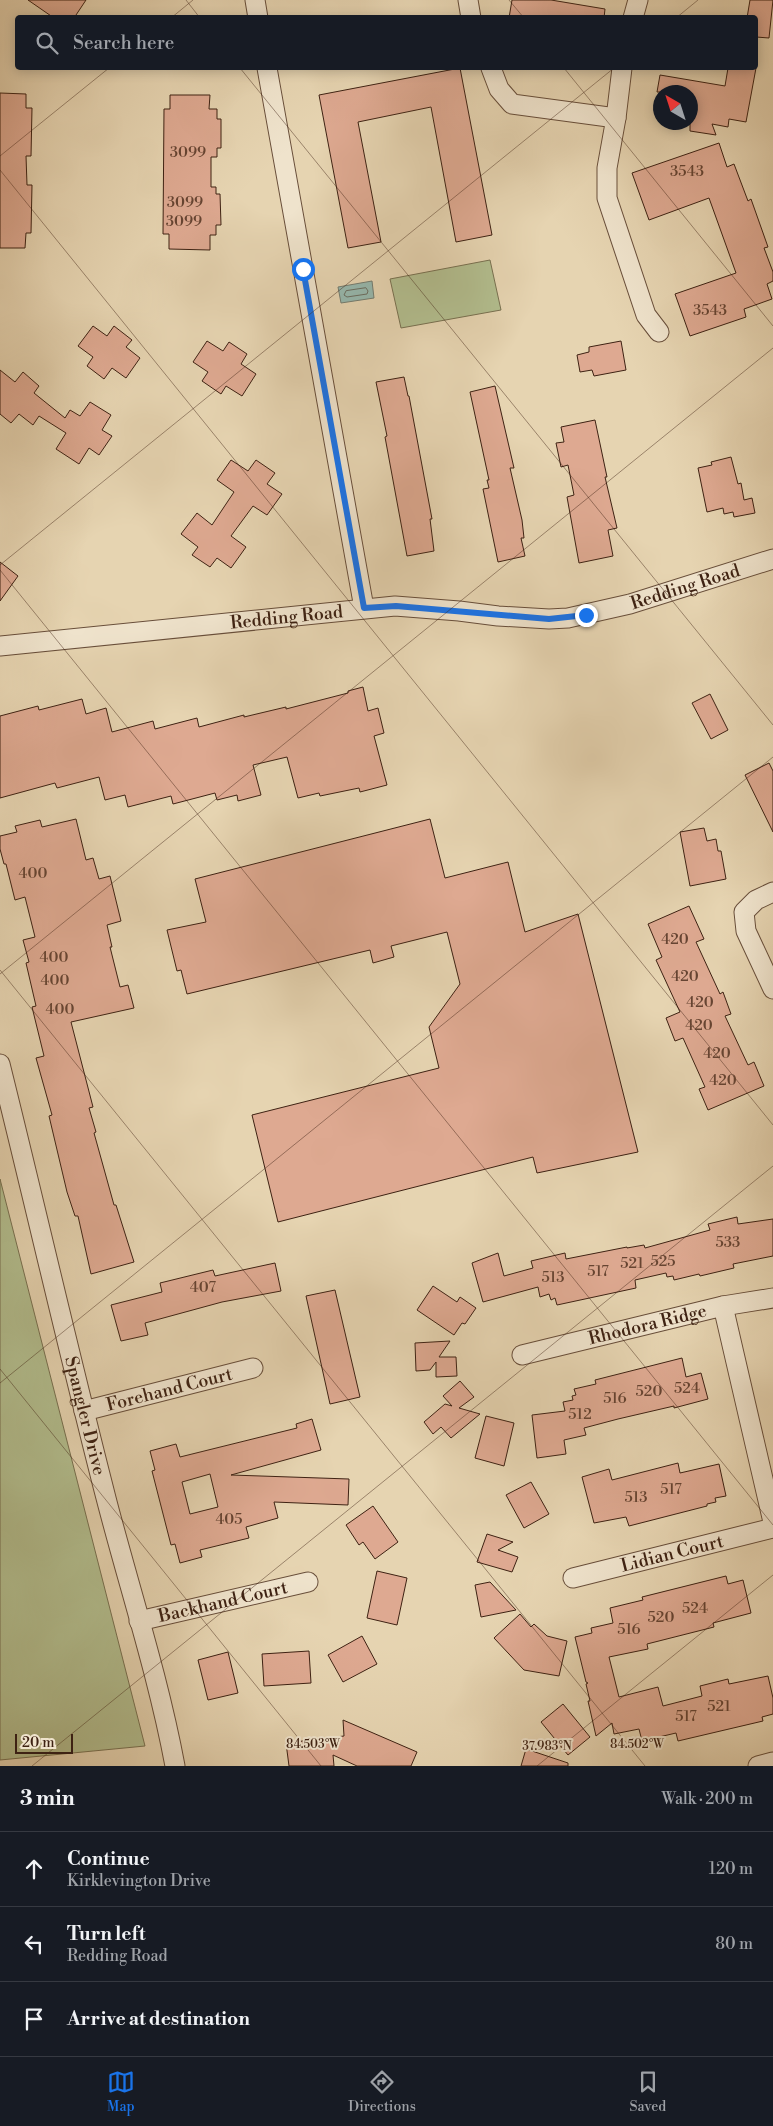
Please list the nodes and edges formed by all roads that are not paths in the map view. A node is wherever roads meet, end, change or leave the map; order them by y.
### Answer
1 (255, 0) edge
2 (638, 0) edge
3 (258, 15) edge
4 (634, 15) edge
5 (267, 70) edge
6 (493, 70) edge
7 (622, 70) edge
8 (616, 118) junction
9 (659, 332) dead end
10 (772, 562) edge
11 (364, 608) junction
12 (0, 646) edge
13 (773, 892) edge
14 (773, 990) edge
15 (0, 1064) edge
16 (773, 1298) edge
17 (723, 1306) junction
18 (522, 1355) dead end
19 (253, 1368) dead end
20 (84, 1411) junction
21 (773, 1522) edge
22 (773, 1528) edge
23 (573, 1578) dead end
24 (308, 1582) dead end
25 (139, 1621) junction
26 (773, 1762) edge
27 (175, 1766) edge
28 (758, 1766) edge

1 - 3 street
2 - 4 street
5 - 11 street
6 - 8 street
7 - 8 street
8 - 9 street
10 - 11 street, Redding Road
11 - 12 street, Redding Road
13 - 14 street
15 - 20 street, Spangler Drive
16 - 17 street, Rhodora Ridge
17 - 18 street, Rhodora Ridge
17 - 21 street
19 - 20 street, Forehand Court
20 - 25 street, Spangler Drive
22 - 23 street, Lidian Court
24 - 25 street, Backhand Court
25 - 27 street, Spangler Drive
26 - 28 street

